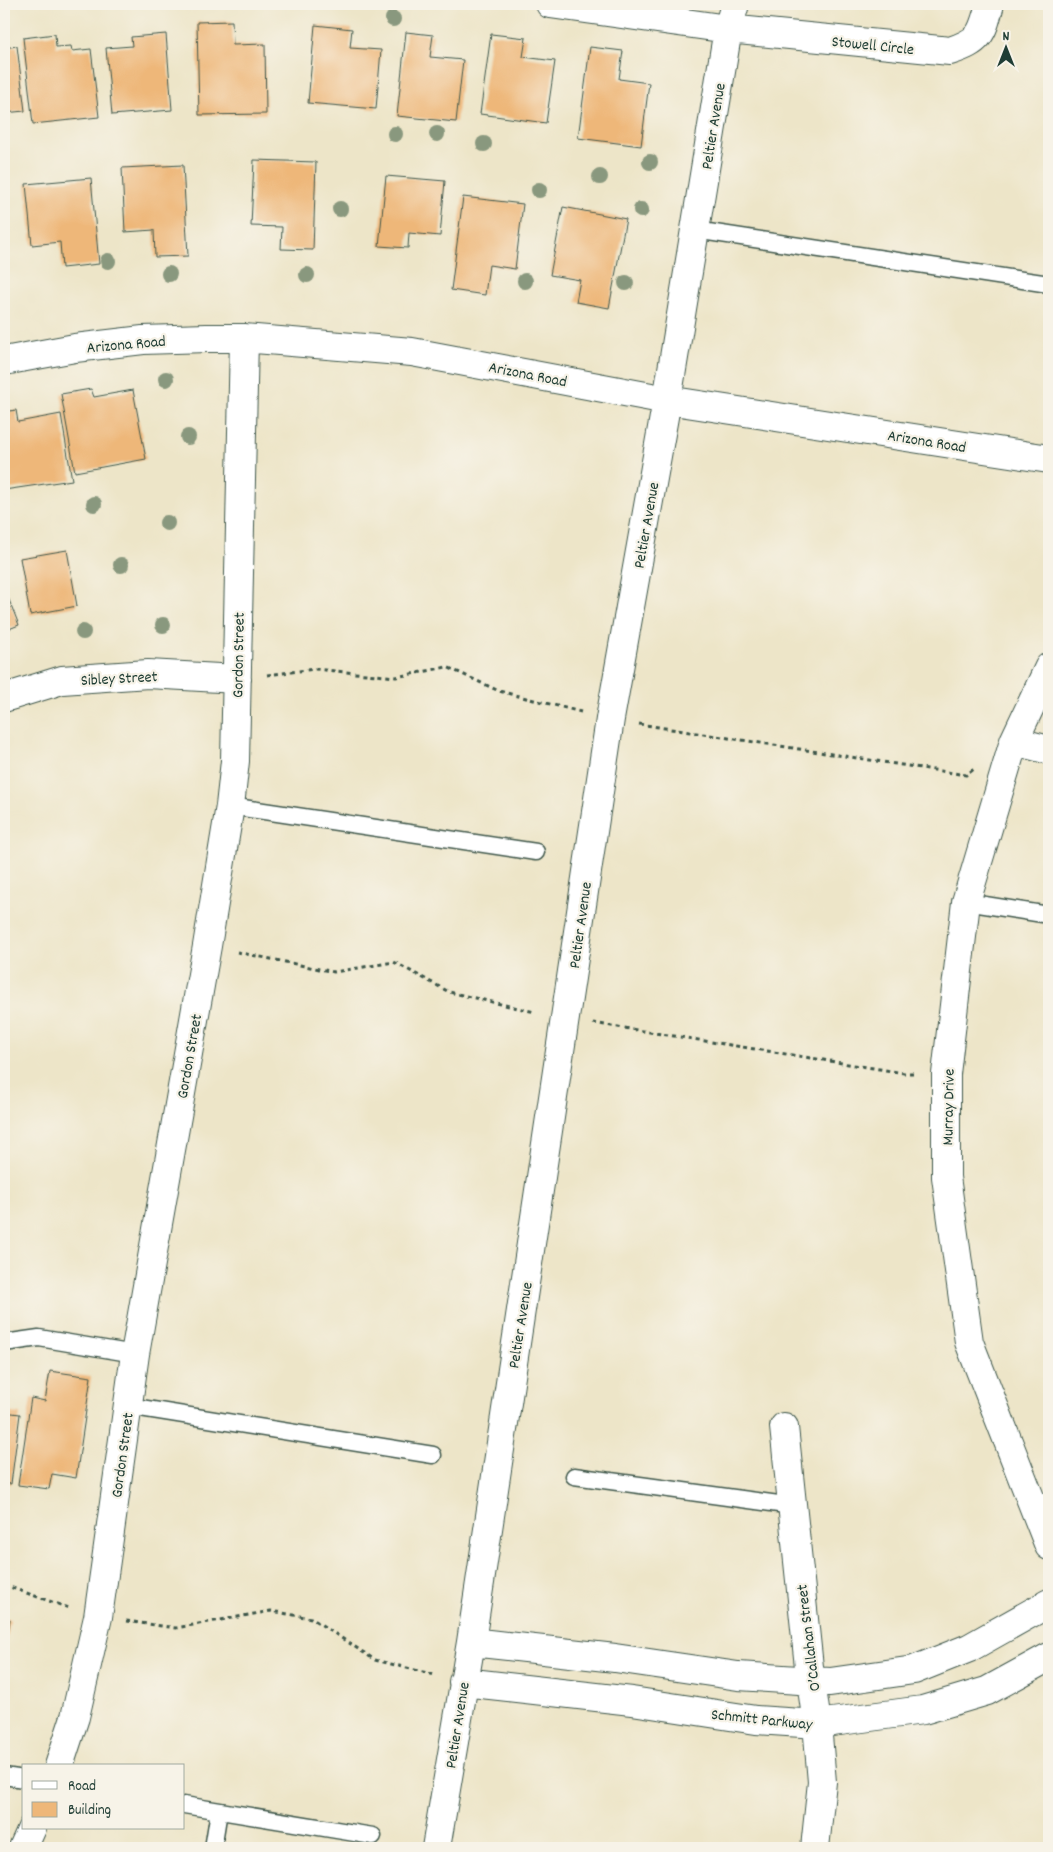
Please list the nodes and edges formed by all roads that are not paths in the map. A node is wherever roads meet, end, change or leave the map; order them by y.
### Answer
1 (550, 4) edge
2 (990, 4) edge
3 (731, 16) edge
4 (695, 230) junction
5 (1049, 284) edge
6 (244, 338) junction
7 (4, 360) edge
8 (667, 400) junction
9 (1049, 459) edge
10 (1049, 667) edge
11 (237, 679) junction
12 (4, 698) edge
13 (1014, 741) junction
14 (1049, 750) edge
15 (230, 806) junction
16 (536, 852) dead end
17 (966, 902) junction
18 (1049, 914) edge
19 (4, 1343) edge
20 (135, 1354) junction
21 (128, 1406) junction
22 (784, 1427) dead end
23 (433, 1455) dead end
24 (574, 1476) dead end
25 (793, 1506) junction
26 (1049, 1546) edge
27 (1049, 1603) edge
28 (471, 1642) junction
29 (1049, 1657) edge
30 (812, 1681) junction
31 (463, 1682) junction
32 (817, 1724) junction
33 (60, 1764) edge
34 (4, 1776) edge
35 (22, 1779) edge
36 (185, 1805) edge
37 (219, 1810) junction
38 (31, 1830) edge
39 (373, 1836) dead end
40 (22, 1848) edge
41 (213, 1848) edge
42 (436, 1848) edge
43 (815, 1848) edge

1 - 3 street, Stowell Circle
2 - 3 street, Stowell Circle
3 - 4 street, Peltier Avenue
4 - 5 lane
4 - 8 street, Peltier Avenue
6 - 7 street, Arizona Road
6 - 8 street, Arizona Road
6 - 11 street, Gordon Street
8 - 9 street, Arizona Road
8 - 28 street, Peltier Avenue
10 - 13 street, Murray Drive
11 - 12 street, Sibley Street
11 - 15 street, Gordon Street
13 - 14 street
13 - 17 street, Murray Drive
15 - 16 lane
15 - 20 street, Gordon Street
17 - 18 lane
17 - 26 street, Murray Drive
19 - 20 lane
20 - 21 street, Gordon Street
21 - 23 lane
21 - 33 street, Gordon Street
22 - 25 street, O’Callahan Street
24 - 25 lane
25 - 30 street, O’Callahan Street
27 - 30 street
28 - 30 street
28 - 31 street, Peltier Avenue
29 - 32 street, Schmitt Parkway
30 - 32 street, O’Callahan Street
31 - 32 street, Schmitt Parkway
31 - 42 street, Peltier Avenue
32 - 43 street, O’Callahan Street
34 - 35 lane
36 - 37 lane
37 - 39 lane
37 - 41 lane
38 - 40 street

